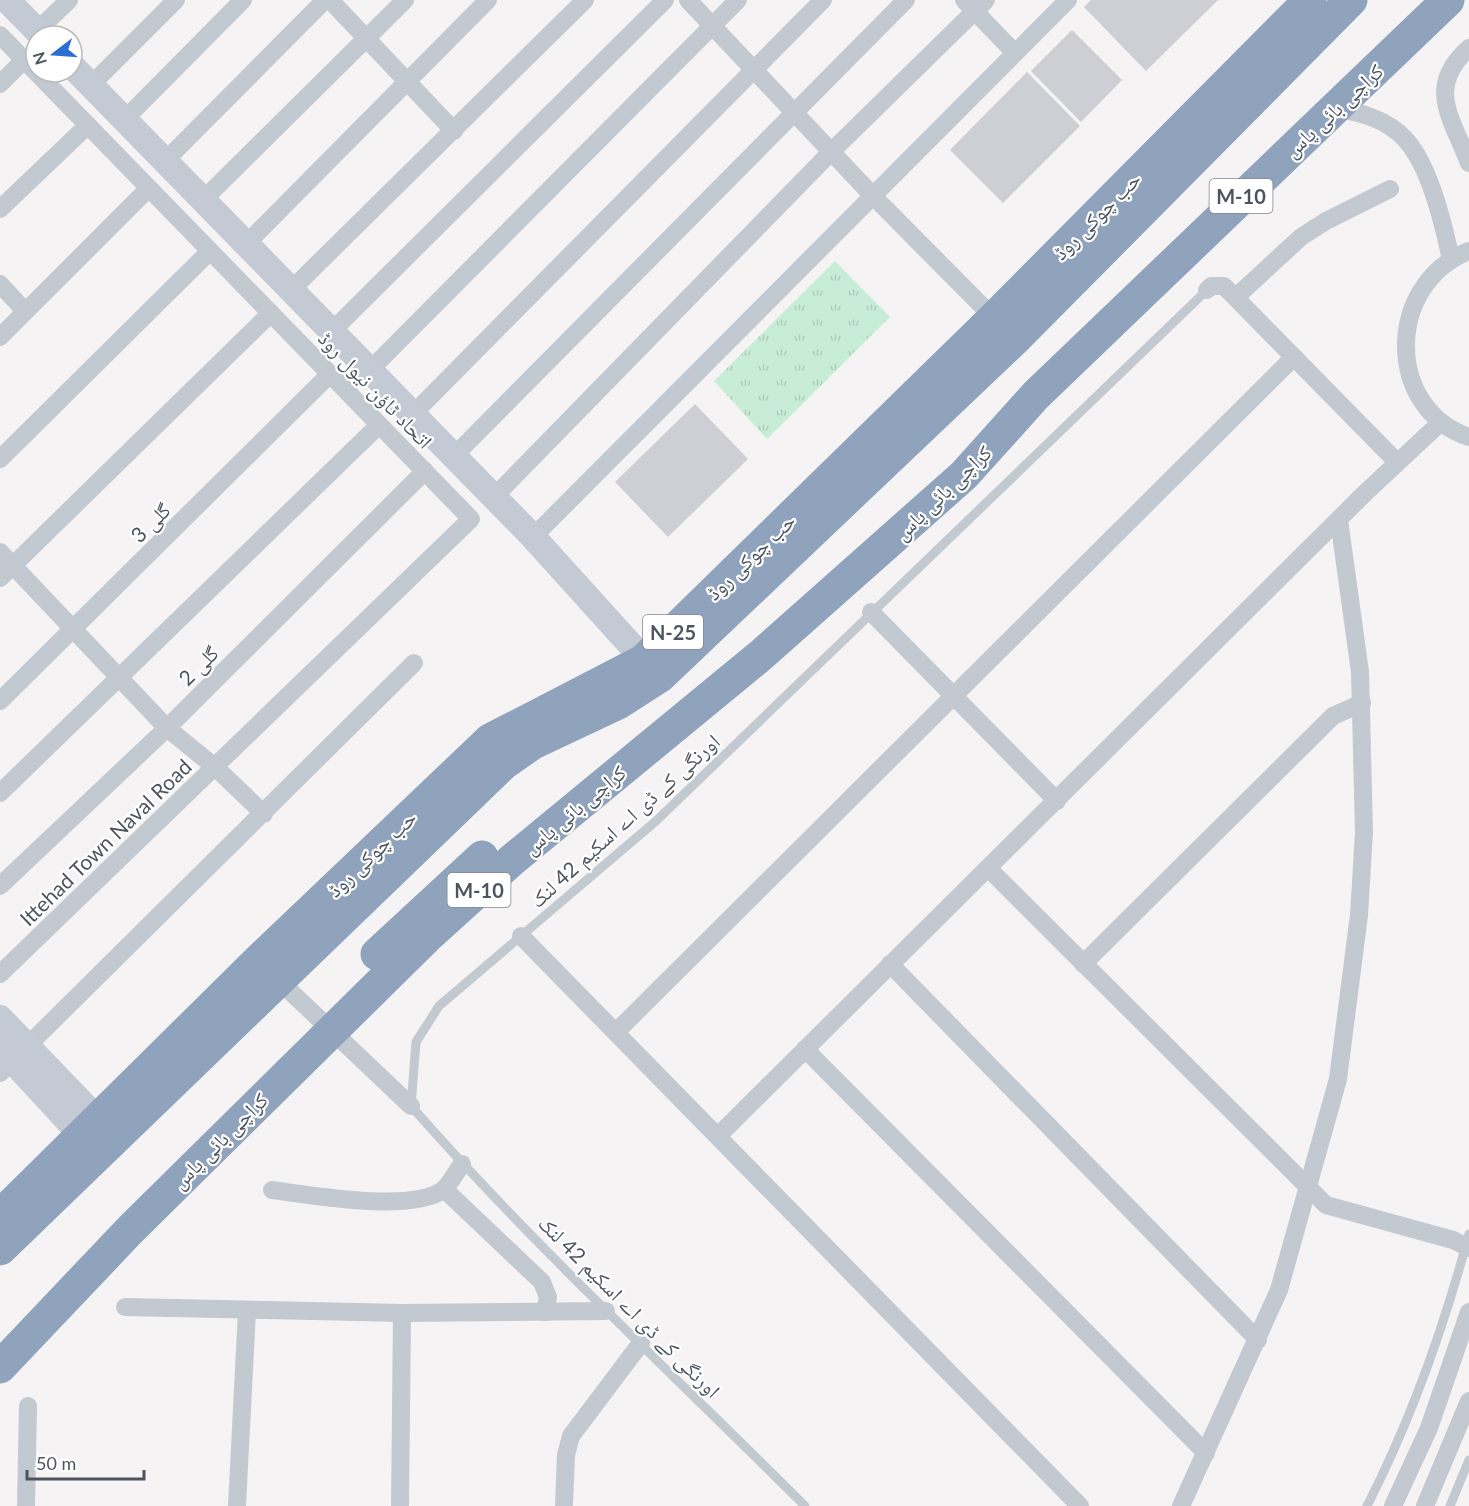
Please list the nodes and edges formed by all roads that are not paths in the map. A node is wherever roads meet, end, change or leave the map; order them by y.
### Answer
1 (8, 0) edge
2 (69, 0) edge
3 (176, 0) edge
4 (243, 0) edge
5 (328, 0) edge
6 (405, 0) edge
7 (488, 0) edge
8 (585, 0) edge
9 (665, 0) edge
10 (688, 0) edge
11 (738, 0) edge
12 (823, 0) edge
13 (906, 0) edge
14 (1068, 0) edge
15 (1310, 0) edge
16 (1351, 0) edge
17 (1448, 0) edge
18 (975, 4) edge
19 (31, 24) edge
20 (48, 24) edge
21 (712, 25) junction
22 (0, 35) edge
23 (366, 38) junction
24 (1469, 48) edge
25 (1015, 53) junction
26 (24, 60) joint
27 (753, 69) junction
28 (84, 78) edge
29 (407, 81) junction
30 (0, 84) edge
31 (47, 84) edge
32 (91, 85) junction
33 (1334, 109) junction
34 (794, 113) junction
35 (124, 120) junction
36 (87, 125) junction
37 (454, 131) junction
38 (831, 152) junction
39 (165, 161) junction
40 (1469, 163) edge
41 (149, 188) junction
42 (1390, 189) dead end
43 (873, 196) junction
44 (203, 200) junction
45 (0, 209) edge
46 (246, 244) junction
47 (210, 251) junction
48 (1469, 251) edge
49 (1451, 260) junction
50 (0, 284) edge
51 (292, 290) junction
52 (1207, 290) joint
53 (1236, 297) junction
54 (25, 311) junction
55 (271, 314) junction
56 (994, 318) junction
57 (332, 331) junction
58 (0, 337) edge
59 (1294, 357) junction
60 (370, 370) junction
61 (330, 374) junction
62 (413, 414) junction
63 (1440, 423) junction
64 (379, 425) junction
65 (1469, 437) edge
66 (985, 441) junction
67 (454, 456) junction
68 (0, 459) edge
69 (1397, 462) junction
70 (425, 471) junction
71 (494, 497) junction
72 (1338, 520) junction
73 (532, 537) junction
74 (0, 552) edge
75 (6, 572) edge
76 (871, 612) junction
77 (74, 630) junction
78 (414, 663) dead end
79 (651, 669) junction
80 (120, 678) junction
81 (952, 695) junction
82 (0, 701) edge
83 (1362, 703) junction
84 (167, 728) junction
85 (216, 768) junction
86 (0, 792) edge
87 (1057, 801) junction
88 (264, 814) junction
89 (988, 868) junction
90 (0, 886) edge
91 (521, 936) junction
92 (890, 964) junction
93 (1083, 964) junction
94 (269, 971) junction
95 (0, 974) edge
96 (0, 1018) edge
97 (616, 1031) junction
98 (805, 1049) junction
99 (10, 1057) edge
100 (411, 1106) junction
101 (718, 1136) junction
102 (98, 1137) junction
103 (462, 1164) junction
104 (444, 1189) junction
105 (1308, 1189) junction
106 (273, 1190) dead end
107 (0, 1216) edge
108 (1468, 1243) edge
109 (0, 1249) edge
110 (125, 1307) dead end
111 (247, 1311) junction
112 (606, 1311) junction
113 (545, 1312) junction
114 (1469, 1312) edge
115 (402, 1313) junction
116 (0, 1335) edge
117 (1258, 1340) junction
118 (641, 1343) junction
119 (0, 1367) edge
120 (1469, 1401) edge
121 (28, 1406) dead end
122 (1206, 1453) junction
123 (1469, 1460) edge
124 (26, 1506) edge
125 (237, 1506) edge
126 (400, 1506) edge
127 (564, 1506) edge
128 (806, 1506) edge
129 (1080, 1506) edge
130 (1181, 1506) edge
131 (1367, 1506) edge
132 (1393, 1506) edge
133 (1425, 1506) edge
134 (1450, 1506) edge

1 - 19 street
2 - 20 street
3 - 32 street
4 - 35 street
5 - 23 street
5 - 39 street
6 - 23 street
7 - 29 street
8 - 37 street
9 - 57 street
10 - 21 street
11 - 21 street
12 - 27 street
13 - 34 street
14 - 25 street
15 - 56 highway, حب چوکی روڈ / N-25
16 - 79 highway
17 - 33 highway, کراچی بائی پاس / M-10
18 - 25 street
18 - 38 street
21 - 27 street
21 - 60 street
22 - 26 street, اتحاد ٹاؤن نیول روڈ
23 - 29 street
23 - 44 street
24 - 40 street
25 - 43 street
26 - 30 street
27 - 34 street
27 - 62 street
28 - 32 street
29 - 37 street
29 - 46 street
31 - 36 street, اتحاد ٹاؤن نیول روڈ
32 - 35 street
33 - 49 street
33 - 66 highway, کراچی بائی پاس / M-10
34 - 38 street
34 - 67 street
35 - 39 street
36 - 41 street, اتحاد ٹاؤن نیول روڈ
36 - 45 street
37 - 51 street
38 - 43 street
38 - 71 street
39 - 44 street
41 - 47 street, اتحاد ٹاؤن نیول روڈ
41 - 54 street
42 - 53 street
43 - 56 street
43 - 73 street
44 - 46 street
46 - 51 street
47 - 55 street, اتحاد ٹاؤن نیول روڈ
47 - 68 street
48 - 49 street
49 - 63 street
50 - 54 street
51 - 57 street
52 - 53 street
52 - 76 lane, اورنگی کے ڈی اے اسکیم 42 لنک
53 - 59 street
54 - 58 street
55 - 61 street, اتحاد ٹاؤن نیول روڈ
55 - 75 street
56 - 79 highway, حب چوکی روڈ / N-25
57 - 60 street
59 - 69 street
59 - 81 street
60 - 62 street
61 - 64 street, اتحاد ٹاؤن نیول روڈ
61 - 77 street, گلی 3
62 - 67 street
63 - 65 street
63 - 69 street
64 - 70 street, اتحاد ٹاؤن نیول روڈ
64 - 80 street
66 - 116 highway, کراچی بائی پاس / M-10
66 - 119 highway, کراچی بائی پاس / M-10
67 - 71 street
69 - 72 street
70 - 84 street, گلی 2
70 - 85 street, اتحاد ٹاؤن نیول روڈ
71 - 73 street
72 - 83 street
72 - 87 street
73 - 79 street
74 - 75 street
75 - 77 street
76 - 81 street
76 - 91 lane, اورنگی کے ڈی اے اسکیم 42 لنک
77 - 80 street
77 - 82 street, گلی 3
78 - 88 street
79 - 94 highway
80 - 84 street
80 - 86 street
81 - 87 street
81 - 97 street
83 - 93 street
83 - 105 street
84 - 85 street
84 - 90 street, گلی 2
85 - 88 street
85 - 95 street, Ittehad Town Naval Road
87 - 89 street
88 - 99 street
89 - 92 street
89 - 93 street
91 - 97 street
91 - 100 lane, اورنگی کے ڈی اے اسکیم 42 لنک
92 - 98 street
92 - 117 street
93 - 105 street
94 - 100 street
94 - 102 highway
96 - 99 street
97 - 101 street
98 - 101 street
98 - 122 street
99 - 102 street
100 - 103 lane, اورنگی کے ڈی اے اسکیم 42 لنک
101 - 129 street
102 - 107 highway
102 - 109 highway
103 - 104 street
103 - 112 lane, اورنگی کے ڈی اے اسکیم 42 لنک
104 - 106 street
104 - 113 street
105 - 108 street
105 - 117 street
108 - 131 lane
110 - 111 street
111 - 115 street
111 - 125 street
112 - 113 street
112 - 118 lane, اورنگی کے ڈی اے اسکیم 42 لنک
113 - 115 street
114 - 132 street
115 - 126 street
117 - 122 street
118 - 127 street
118 - 128 lane, اورنگی کے ڈی اے اسکیم 42 لنک
120 - 133 street
121 - 124 street
122 - 130 street
123 - 134 lane

